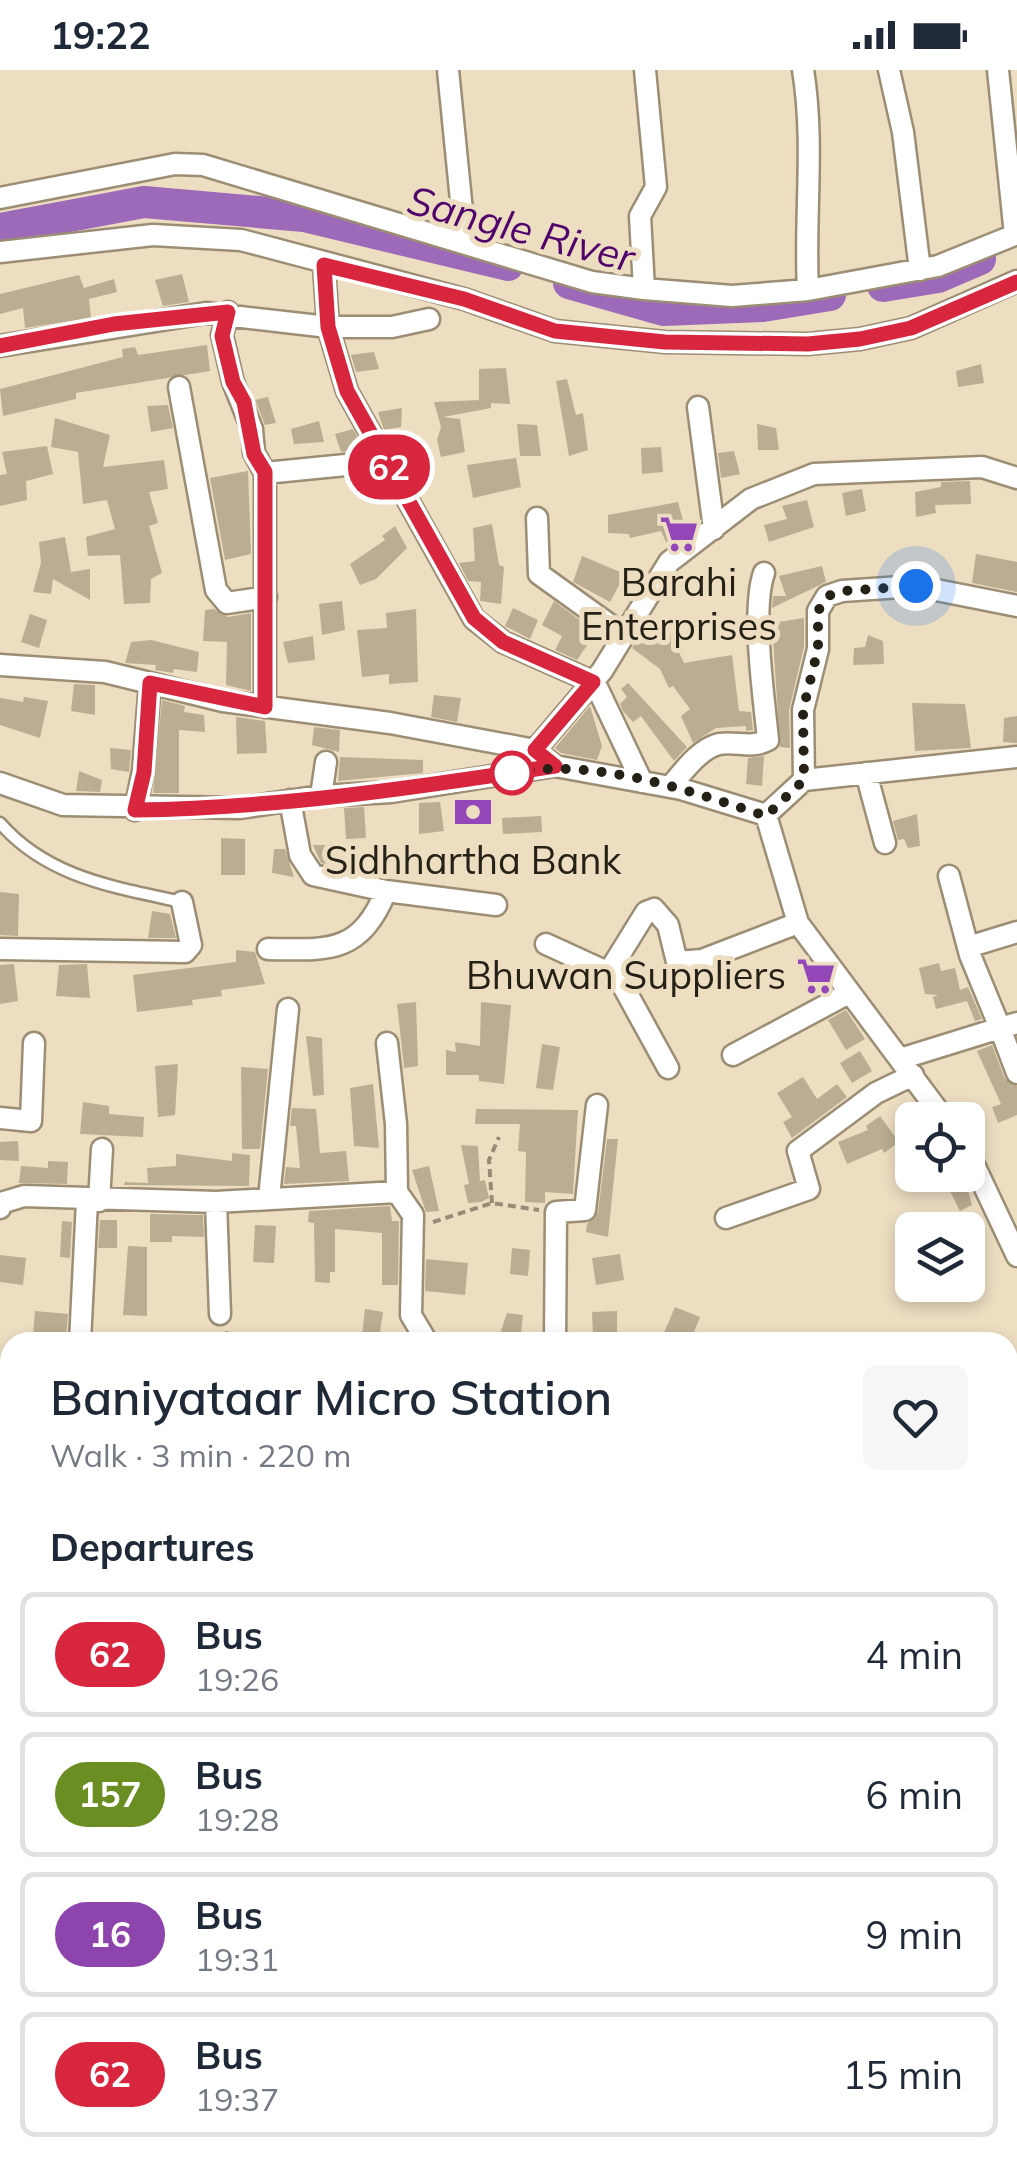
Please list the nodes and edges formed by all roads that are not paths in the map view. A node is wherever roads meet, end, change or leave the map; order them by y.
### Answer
1 (448, 70) edge
2 (645, 70) edge
3 (803, 70) edge
4 (889, 70) edge
5 (998, 70) edge
6 (0, 198) edge
7 (1016, 235) edge
8 (465, 241) junction
9 (0, 252) edge
10 (324, 265) junction
11 (920, 270) junction
12 (1017, 282) edge
13 (644, 289) junction
14 (808, 290) junction
15 (228, 312) junction
16 (429, 319) dead end
17 (328, 327) junction
18 (0, 346) edge
19 (178, 388) dead end
20 (698, 407) dead end
21 (386, 462) junction
22 (265, 472) junction
23 (1017, 478) edge
24 (537, 518) dead end
25 (714, 529) junction
26 (764, 573) dead end
27 (266, 597) junction
28 (1017, 606) edge
29 (624, 635) junction
30 (0, 665) edge
31 (593, 681) junction
32 (150, 683) junction
33 (265, 707) junction
34 (535, 750) junction
35 (1017, 757) edge
36 (326, 762) dead end
37 (555, 766) junction
38 (866, 774) junction
39 (804, 780) junction
40 (642, 782) junction
41 (0, 783) edge
42 (670, 787) junction
43 (321, 796) junction
44 (290, 800) junction
45 (135, 810) junction
46 (766, 816) junction
47 (0, 823) edge
48 (885, 842) dead end
49 (949, 876) dead end
50 (386, 890) junction
51 (182, 902) joint
52 (496, 905) dead end
53 (798, 923) junction
54 (1017, 932) edge
55 (546, 944) dead end
56 (968, 947) junction
57 (0, 948) edge
58 (268, 949) dead end
59 (610, 970) junction
60 (846, 994) junction
61 (288, 1009) dead end
62 (1008, 1026) edge
63 (34, 1043) dead end
64 (387, 1044) dead end
65 (733, 1055) dead end
66 (906, 1067) junction
67 (668, 1068) dead end
68 (1017, 1073) edge
69 (932, 1102) edge
70 (598, 1104) dead end
71 (0, 1118) edge
72 (102, 1149) dead end
73 (985, 1188) edge
74 (397, 1192) junction
75 (268, 1198) junction
76 (93, 1201) junction
77 (216, 1202) junction
78 (0, 1204) edge
79 (726, 1218) dead end
80 (1017, 1256) edge
81 (220, 1314) road end
82 (81, 1332) edge
83 (420, 1332) edge
84 (555, 1332) edge

1 - 8 street
2 - 13 street
3 - 14 street
4 - 11 street
5 - 7 street
6 - 8 street
7 - 11 street
8 - 13 street
9 - 10 street
10 - 12 street
10 - 17 street
11 - 14 street
13 - 14 street
15 - 17 street
15 - 18 street
15 - 22 street
16 - 17 street
17 - 21 street
19 - 27 street
20 - 25 street
21 - 22 street
21 - 31 street
22 - 27 street
23 - 25 street
24 - 29 street
25 - 29 street
26 - 42 street
27 - 33 street
28 - 39 street
29 - 31 street
30 - 32 street
31 - 34 street
31 - 40 street
32 - 33 street
32 - 45 street
33 - 34 street
34 - 37 street
35 - 38 street
36 - 43 street
37 - 40 street
37 - 43 street
38 - 39 street
38 - 48 street
39 - 46 street
40 - 42 street
41 - 45 street
42 - 46 street
43 - 44 street
44 - 45 street
44 - 50 street
46 - 53 street
47 - 51 lane
49 - 56 street
50 - 52 street
50 - 58 street
51 - 57 street
53 - 59 street
53 - 60 street
54 - 56 street
55 - 59 street
56 - 62 street
59 - 67 street
60 - 65 street
60 - 66 street
61 - 75 street
62 - 66 street
62 - 68 street
63 - 71 street
64 - 74 street
66 - 69 street
66 - 79 street
70 - 84 street
72 - 76 street
73 - 80 street
74 - 75 street
74 - 83 street
75 - 77 street
76 - 77 street
76 - 78 street
76 - 82 street
77 - 81 street

